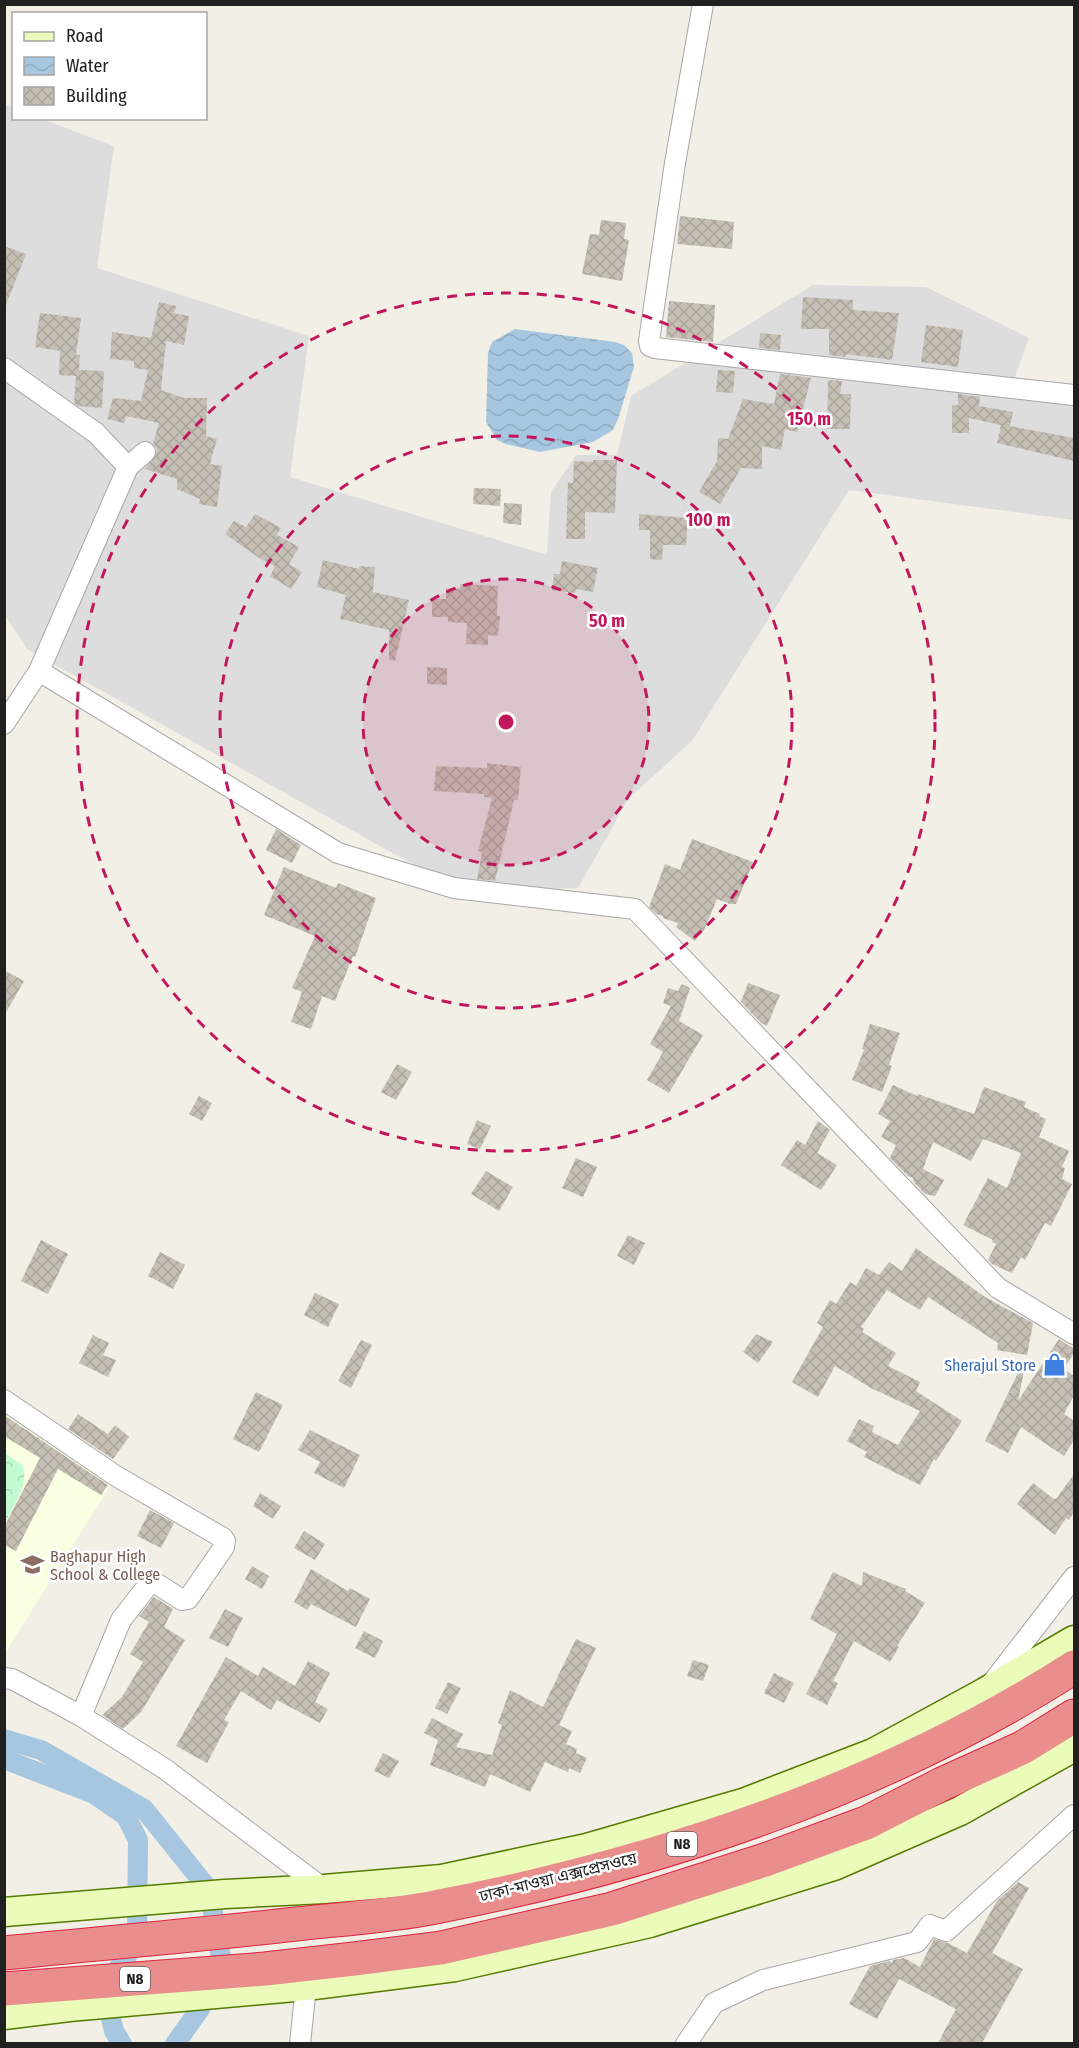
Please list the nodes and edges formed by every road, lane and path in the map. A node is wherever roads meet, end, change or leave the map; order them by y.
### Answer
1 (703, 4) edge
2 (4, 368) edge
3 (1074, 395) edge
4 (145, 452) dead end
5 (129, 467) junction
6 (39, 671) junction
7 (4, 724) edge
8 (1074, 1334) edge
9 (4, 1400) edge
10 (1074, 1577) edge
11 (1074, 1640) edge
12 (1074, 1667) edge
13 (4, 1678) edge
14 (985, 1692) junction
15 (81, 1716) junction
16 (1074, 1716) edge
17 (1073, 1750) edge
18 (1074, 1815) edge
19 (324, 1889) junction
20 (4, 1912) edge
21 (4, 1953) edge
22 (257, 1980) junction
23 (306, 1986) junction
24 (4, 1989) edge
25 (4, 2014) edge
26 (300, 2043) edge
27 (686, 2043) edge

1 - 3 street
2 - 5 street
4 - 5 street
5 - 6 street
6 - 7 street
6 - 8 street
9 - 15 street
10 - 14 street
11 - 14 street
12 - 21 highway, ঢাকা-মাওয়া এক্সপ্রেসওয়ে / N8
13 - 15 street
14 - 19 street
15 - 19 street
16 - 22 highway, N8
17 - 23 street
18 - 27 street
19 - 20 street
22 - 23 street
22 - 24 highway, N8
22 - 25 street
23 - 26 street

